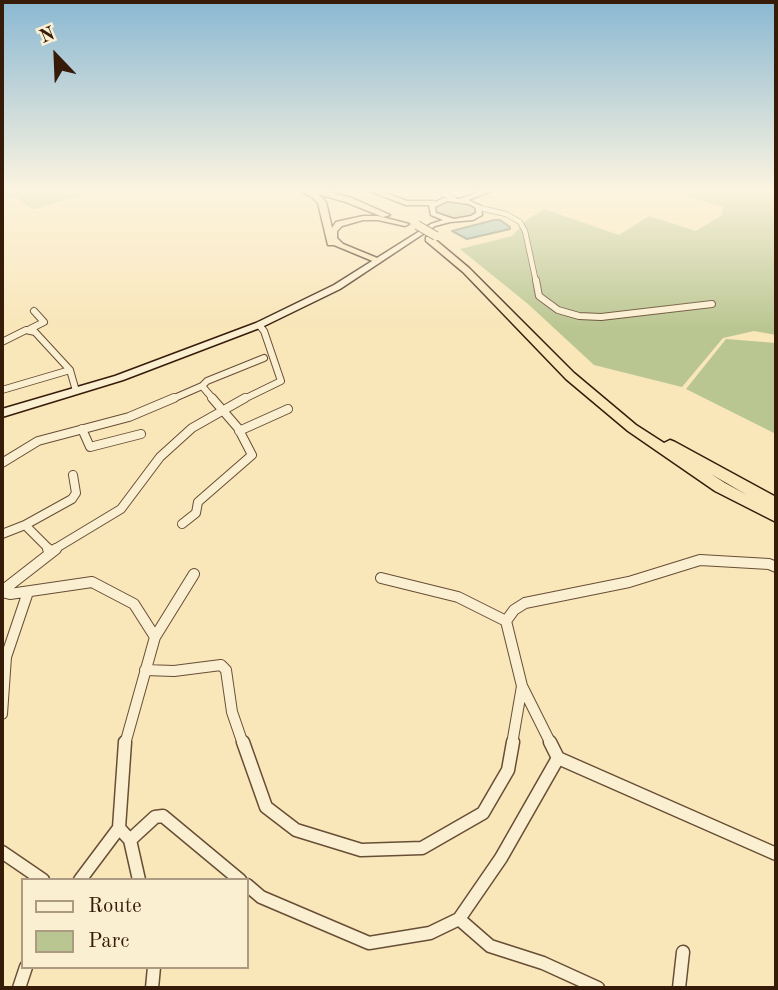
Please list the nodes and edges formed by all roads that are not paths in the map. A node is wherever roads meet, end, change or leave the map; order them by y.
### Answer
1 (328, 235) edge
2 (333, 235) edge
3 (423, 235) edge
4 (439, 235) edge
5 (440, 235) edge
6 (526, 235) edge
7 (376, 262) junction
8 (712, 303) dead end
9 (34, 311) dead end
10 (259, 325) junction
11 (32, 330) junction
12 (2, 342) edge
13 (264, 358) dead end
14 (70, 370) junction
15 (202, 386) junction
16 (3, 388) edge
17 (76, 391) junction
18 (222, 409) junction
19 (288, 409) dead end
20 (2, 413) edge
21 (82, 429) junction
22 (239, 431) junction
23 (141, 434) dead end
24 (2, 463) edge
25 (73, 475) dead end
26 (776, 503) edge
27 (776, 516) edge
28 (182, 524) dead end
29 (25, 525) junction
30 (2, 534) edge
31 (51, 552) junction
32 (773, 566) edge
33 (194, 574) dead end
34 (381, 578) dead end
35 (2, 591) edge
36 (27, 592) junction
37 (506, 621) junction
38 (155, 637) junction
39 (145, 670) junction
40 (522, 686) junction
41 (2, 714) edge
42 (558, 758) junction
43 (119, 828) junction
44 (130, 840) junction
45 (2, 852) edge
46 (776, 854) edge
47 (40, 878) edge
48 (82, 878) edge
49 (139, 878) edge
50 (238, 878) edge
51 (248, 886) edge
52 (459, 919) junction
53 (683, 951) dead end
54 (25, 969) edge
55 (154, 969) edge
56 (19, 988) edge
57 (152, 988) edge
58 (598, 988) edge
59 (679, 988) edge

1 - 7 highway
2 - 7 highway
3 - 7 main road
4 - 27 highway
5 - 26 highway
6 - 8 street
7 - 10 main road
9 - 11 street
10 - 17 main road
10 - 18 street
11 - 12 street
11 - 14 street
13 - 15 street
14 - 16 street
14 - 17 street
15 - 18 street
15 - 21 street
17 - 20 main road
18 - 22 street
18 - 31 street
19 - 22 street
21 - 23 street
21 - 24 street
22 - 28 street
25 - 29 street
29 - 30 street
29 - 31 street
31 - 35 street
32 - 37 street
33 - 38 street
34 - 37 street
35 - 36 street
36 - 38 street
36 - 41 street
37 - 40 street
38 - 39 street
39 - 40 street
39 - 43 street
40 - 42 street
42 - 46 street
42 - 52 street
43 - 44 street
43 - 48 street
44 - 49 street
44 - 50 street
45 - 47 street
51 - 52 street
52 - 58 street
53 - 59 street
54 - 56 street
55 - 57 street

